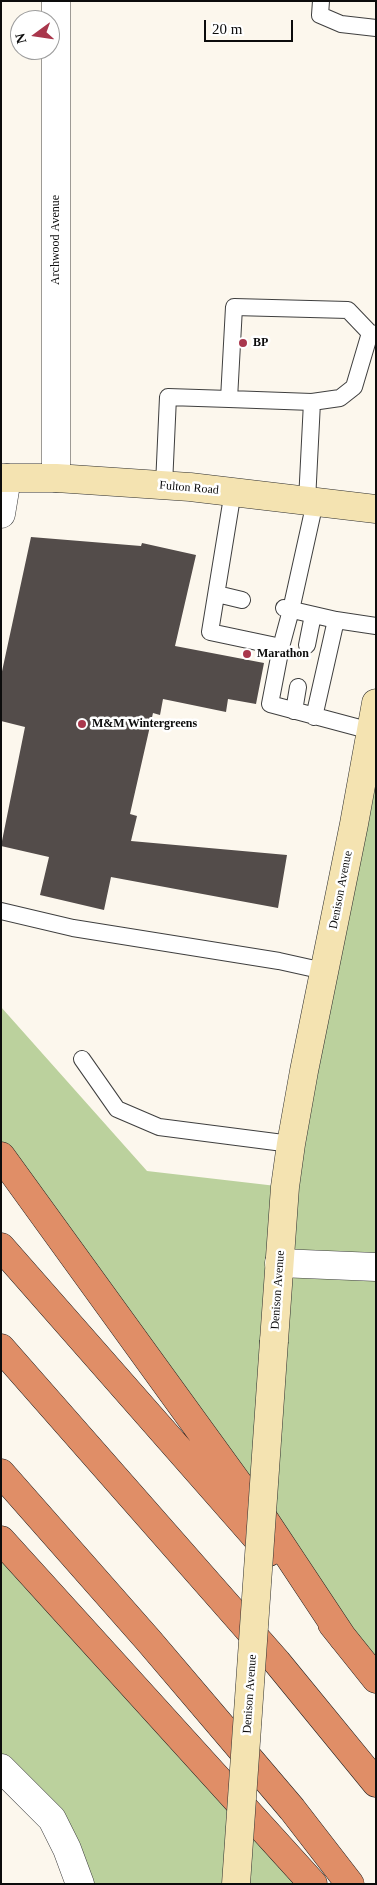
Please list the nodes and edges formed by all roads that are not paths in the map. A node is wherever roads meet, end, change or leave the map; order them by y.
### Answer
1 (56, 1) edge
2 (321, 1) edge
3 (376, 28) edge
4 (373, 334) edge
5 (229, 399) junction
6 (312, 402) junction
7 (4, 478) edge
8 (56, 478) junction
9 (164, 485) junction
10 (233, 491) junction
11 (311, 501) junction
12 (376, 509) edge
13 (1, 514) edge
14 (217, 594) junction
15 (242, 600) dead end
16 (288, 609) junction
17 (313, 615) junction
18 (336, 620) junction
19 (376, 626) edge
20 (307, 645) dead end
21 (281, 647) junction
22 (298, 687) dead end
23 (376, 703) edge
24 (294, 711) junction
25 (314, 717) junction
26 (371, 731) junction
27 (1, 911) edge
28 (324, 971) junction
29 (82, 1058) dead end
30 (291, 1144) junction
31 (1, 1156) edge
32 (1, 1247) edge
33 (279, 1263) junction
34 (376, 1267) edge
35 (1, 1348) edge
36 (1, 1473) edge
37 (1, 1540) edge
38 (344, 1638) junction
39 (376, 1679) edge
40 (1, 1768) edge
41 (376, 1783) edge
42 (80, 1884) edge
43 (236, 1884) edge
44 (314, 1884) edge
45 (350, 1884) edge

1 - 8 street, Archwood Avenue
2 - 3 lane
4 - 5 lane
4 - 6 lane
5 - 6 lane
5 - 9 lane
6 - 11 lane
7 - 8 main road, Fulton Road
7 - 13 street
8 - 9 main road, Fulton Road
9 - 10 main road, Fulton Road
10 - 11 main road, Fulton Road
10 - 14 lane
11 - 12 main road, Fulton Road
11 - 16 lane
14 - 15 lane
14 - 21 lane
16 - 17 lane
16 - 21 lane
17 - 18 lane
17 - 20 lane
18 - 19 lane
18 - 25 lane
21 - 24 lane
22 - 24 lane
23 - 26 main road, Denison Avenue
24 - 25 lane
25 - 26 lane
26 - 28 main road, Denison Avenue
27 - 28 lane
28 - 30 main road, Denison Avenue
29 - 30 lane
30 - 33 main road, Denison Avenue
31 - 38 highway
32 - 38 highway
33 - 34 street
33 - 43 main road, Denison Avenue, bridge
35 - 41 highway
36 - 45 highway
37 - 44 highway
38 - 39 highway
40 - 42 street

